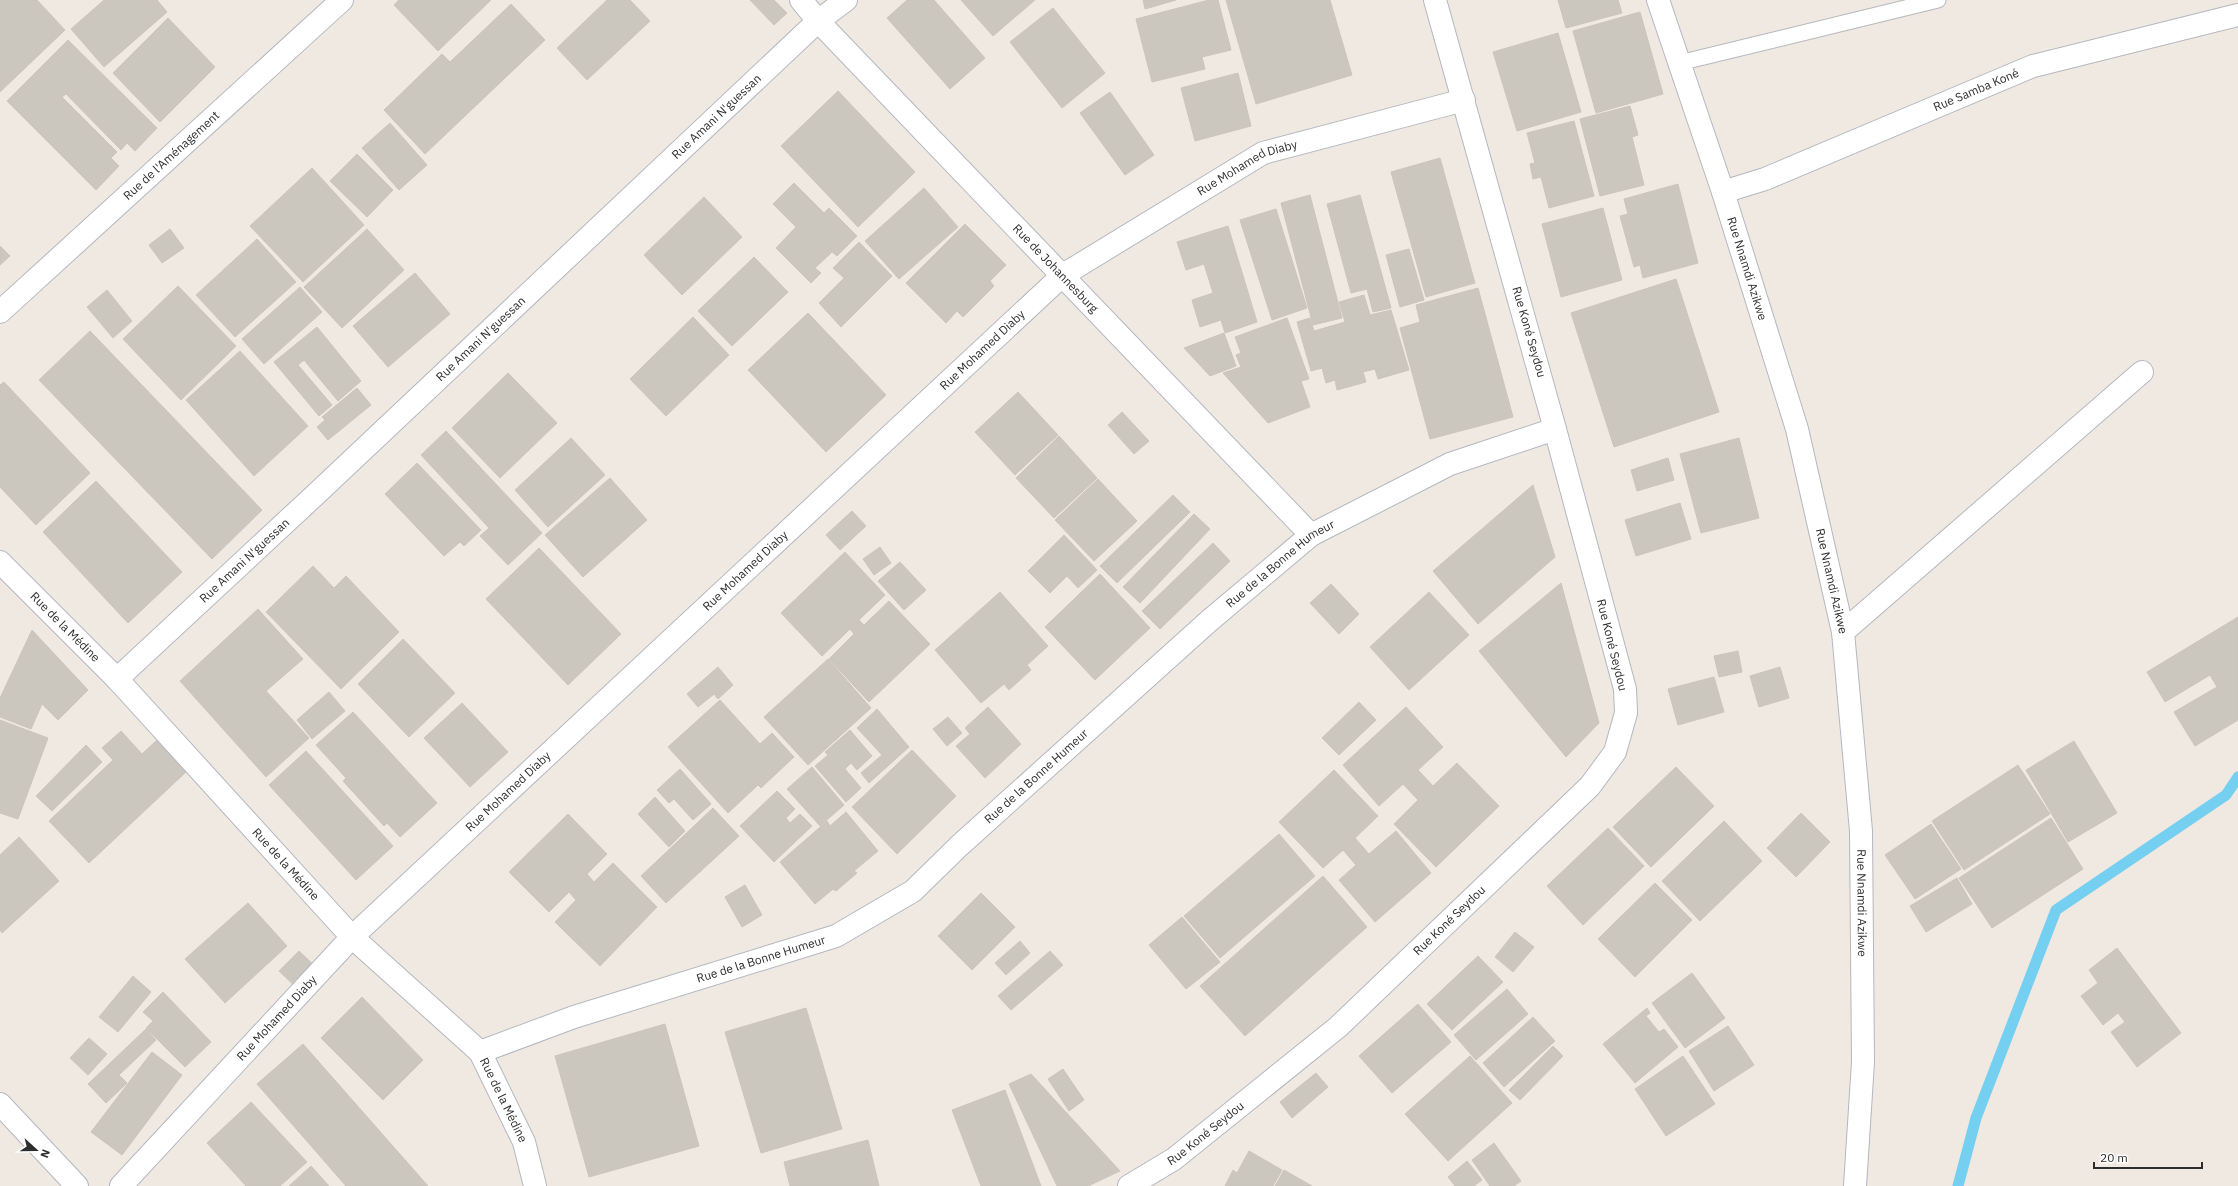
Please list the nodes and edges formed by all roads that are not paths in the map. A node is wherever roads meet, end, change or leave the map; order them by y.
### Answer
1 (342, 0) edge
2 (801, 0) edge
3 (846, 0) edge
4 (1435, 0) edge
5 (1658, 0) edge
6 (1938, 0) edge
7 (2238, 15) edge
8 (818, 21) junction
9 (1679, 63) junction
10 (1464, 100) junction
11 (1723, 192) junction
12 (1063, 275) junction
13 (0, 312) edge
14 (2142, 372) dead end
15 (1555, 428) junction
16 (1311, 535) junction
17 (0, 562) edge
18 (1843, 632) junction
19 (117, 680) junction
20 (352, 937) junction
21 (480, 1052) junction
22 (0, 1104) edge
23 (77, 1186) edge
24 (122, 1186) edge
25 (535, 1186) edge
26 (1129, 1186) edge
27 (1855, 1186) edge

1 - 13 street, Rue de l'Aménagement
2 - 8 street, Rue de Johannesburg
3 - 8 street, Rue Amani N'guessan
4 - 10 street, Rue Koné Seydou
5 - 9 street, Rue Nnamdi Azikwe
6 - 9 lane
7 - 11 street, Rue Samba Koné
8 - 12 street, Rue de Johannesburg
8 - 19 street, Rue Amani N'guessan
9 - 11 street, Rue Nnamdi Azikwe
10 - 12 street, Rue Mohamed Diaby
10 - 15 street, Rue Koné Seydou
11 - 18 street, Rue Nnamdi Azikwe
12 - 16 street, Rue de Johannesburg
12 - 20 street, Rue Mohamed Diaby
14 - 18 street
15 - 16 street, Rue de la Bonne Humeur
15 - 26 street, Rue Koné Seydou
16 - 21 street, Rue de la Bonne Humeur
17 - 19 street, Rue de la Médine
18 - 27 street, Rue Nnamdi Azikwe
19 - 20 street, Rue de la Médine
20 - 21 street, Rue de la Médine
20 - 24 street, Rue Mohamed Diaby
21 - 25 street, Rue de la Médine
22 - 23 street

